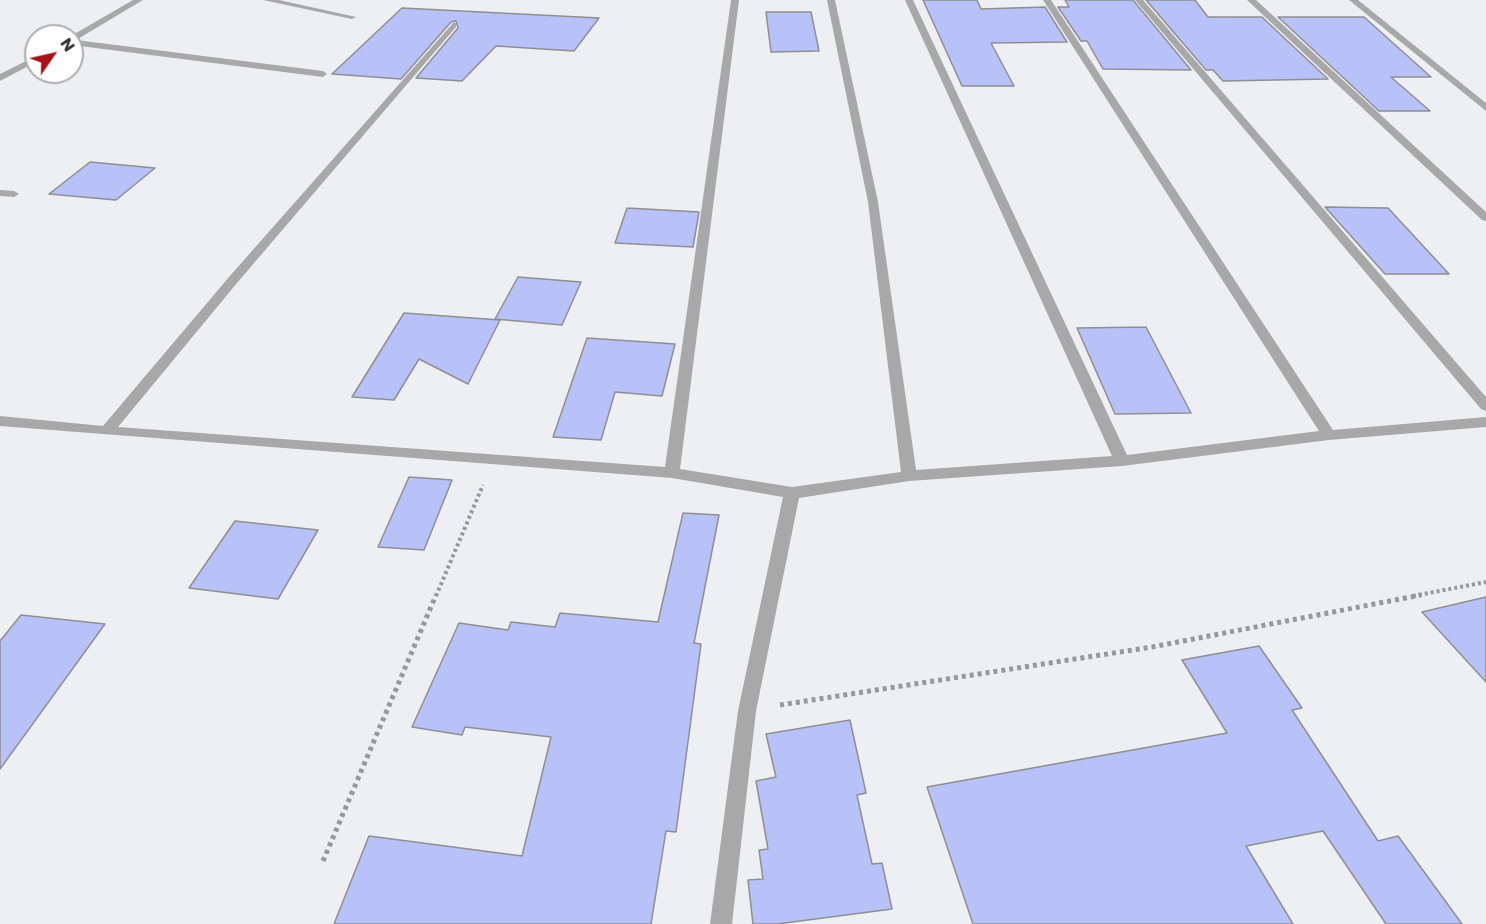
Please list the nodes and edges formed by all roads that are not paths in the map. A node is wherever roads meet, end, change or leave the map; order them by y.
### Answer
1 (139, 0) edge
2 (267, 0) edge
3 (735, 0) edge
4 (831, 0) edge
5 (909, 0) edge
6 (1047, 0) edge
7 (1138, 0) edge
8 (1251, 0) edge
9 (1353, 0) edge
10 (352, 17) dead end
11 (453, 25) dead end
12 (84, 34) edge
13 (84, 43) edge
14 (24, 65) edge
15 (322, 74) dead end
16 (0, 78) edge
17 (1486, 108) edge
18 (0, 193) edge
19 (14, 194) dead end
20 (1486, 218) edge
21 (1486, 406) edge
22 (0, 421) edge
23 (1486, 422) edge
24 (107, 431) junction
25 (1329, 435) junction
26 (1122, 461) junction
27 (672, 473) junction
28 (909, 476) junction
29 (792, 493) junction
30 (721, 924) edge

1 - 12 street
2 - 10 street
3 - 27 street
4 - 28 street
5 - 26 street
6 - 25 street
7 - 21 street
8 - 20 street
9 - 17 street
11 - 24 street
13 - 15 street
14 - 16 street
18 - 19 street
22 - 24 street
23 - 25 street
24 - 27 street
25 - 26 street
26 - 28 street
27 - 29 street
28 - 29 street
29 - 30 street

